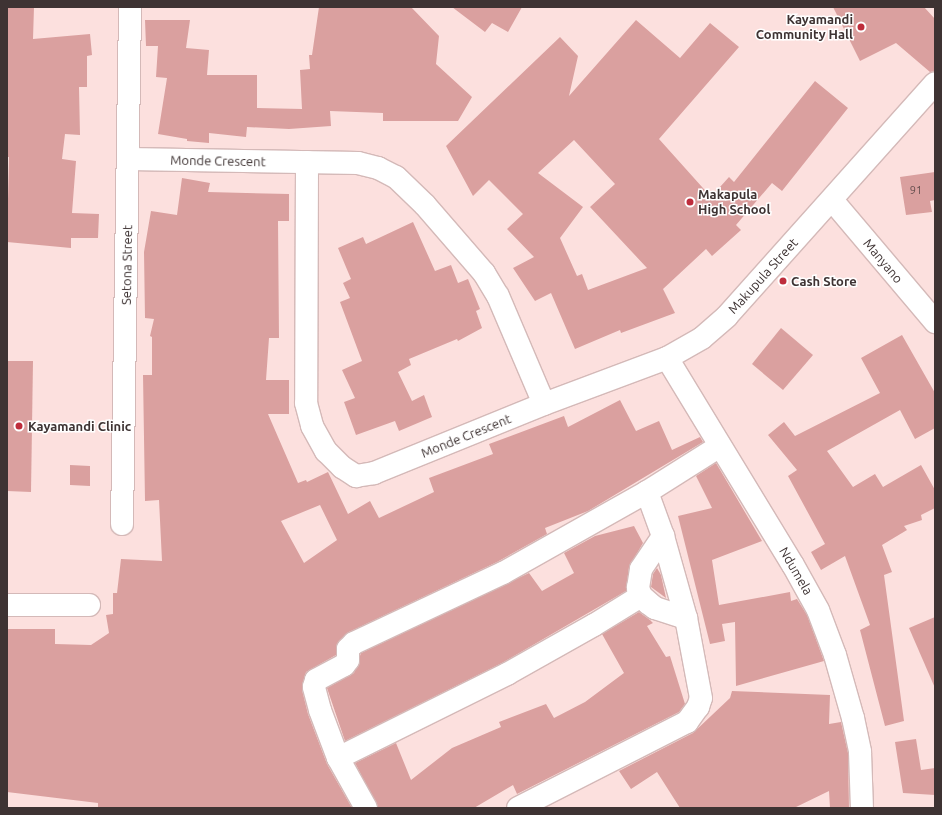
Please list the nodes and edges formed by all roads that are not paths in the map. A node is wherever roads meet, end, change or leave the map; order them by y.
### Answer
1 (130, 7) edge
2 (935, 83) edge
3 (129, 159) junction
4 (307, 162) junction
5 (832, 200) junction
6 (935, 322) edge
7 (667, 358) junction
8 (544, 404) junction
9 (720, 446) junction
10 (647, 492) junction
11 (122, 524) dead end
12 (663, 536) junction
13 (648, 602) junction
14 (89, 605) dead end
15 (7, 606) edge
16 (686, 618) junction
17 (338, 758) junction
18 (366, 808) edge
19 (518, 808) edge
20 (862, 808) edge

1 - 3 street, Setona Street
2 - 5 street, Makupula Street
3 - 4 street, Monde Crescent
3 - 11 street, Setona Street
4 - 8 street, Monde Crescent
4 - 8 street, Monde Crescent
5 - 6 street, Manyano
5 - 7 street, Makupula Street
7 - 8 street, Makupula Street
7 - 9 street, Ndumela
9 - 10 street
9 - 20 street, Ndumela
10 - 12 street
10 - 17 street
12 - 13 street
12 - 16 street
13 - 16 street
13 - 17 street
14 - 15 street
16 - 19 street
17 - 18 street

